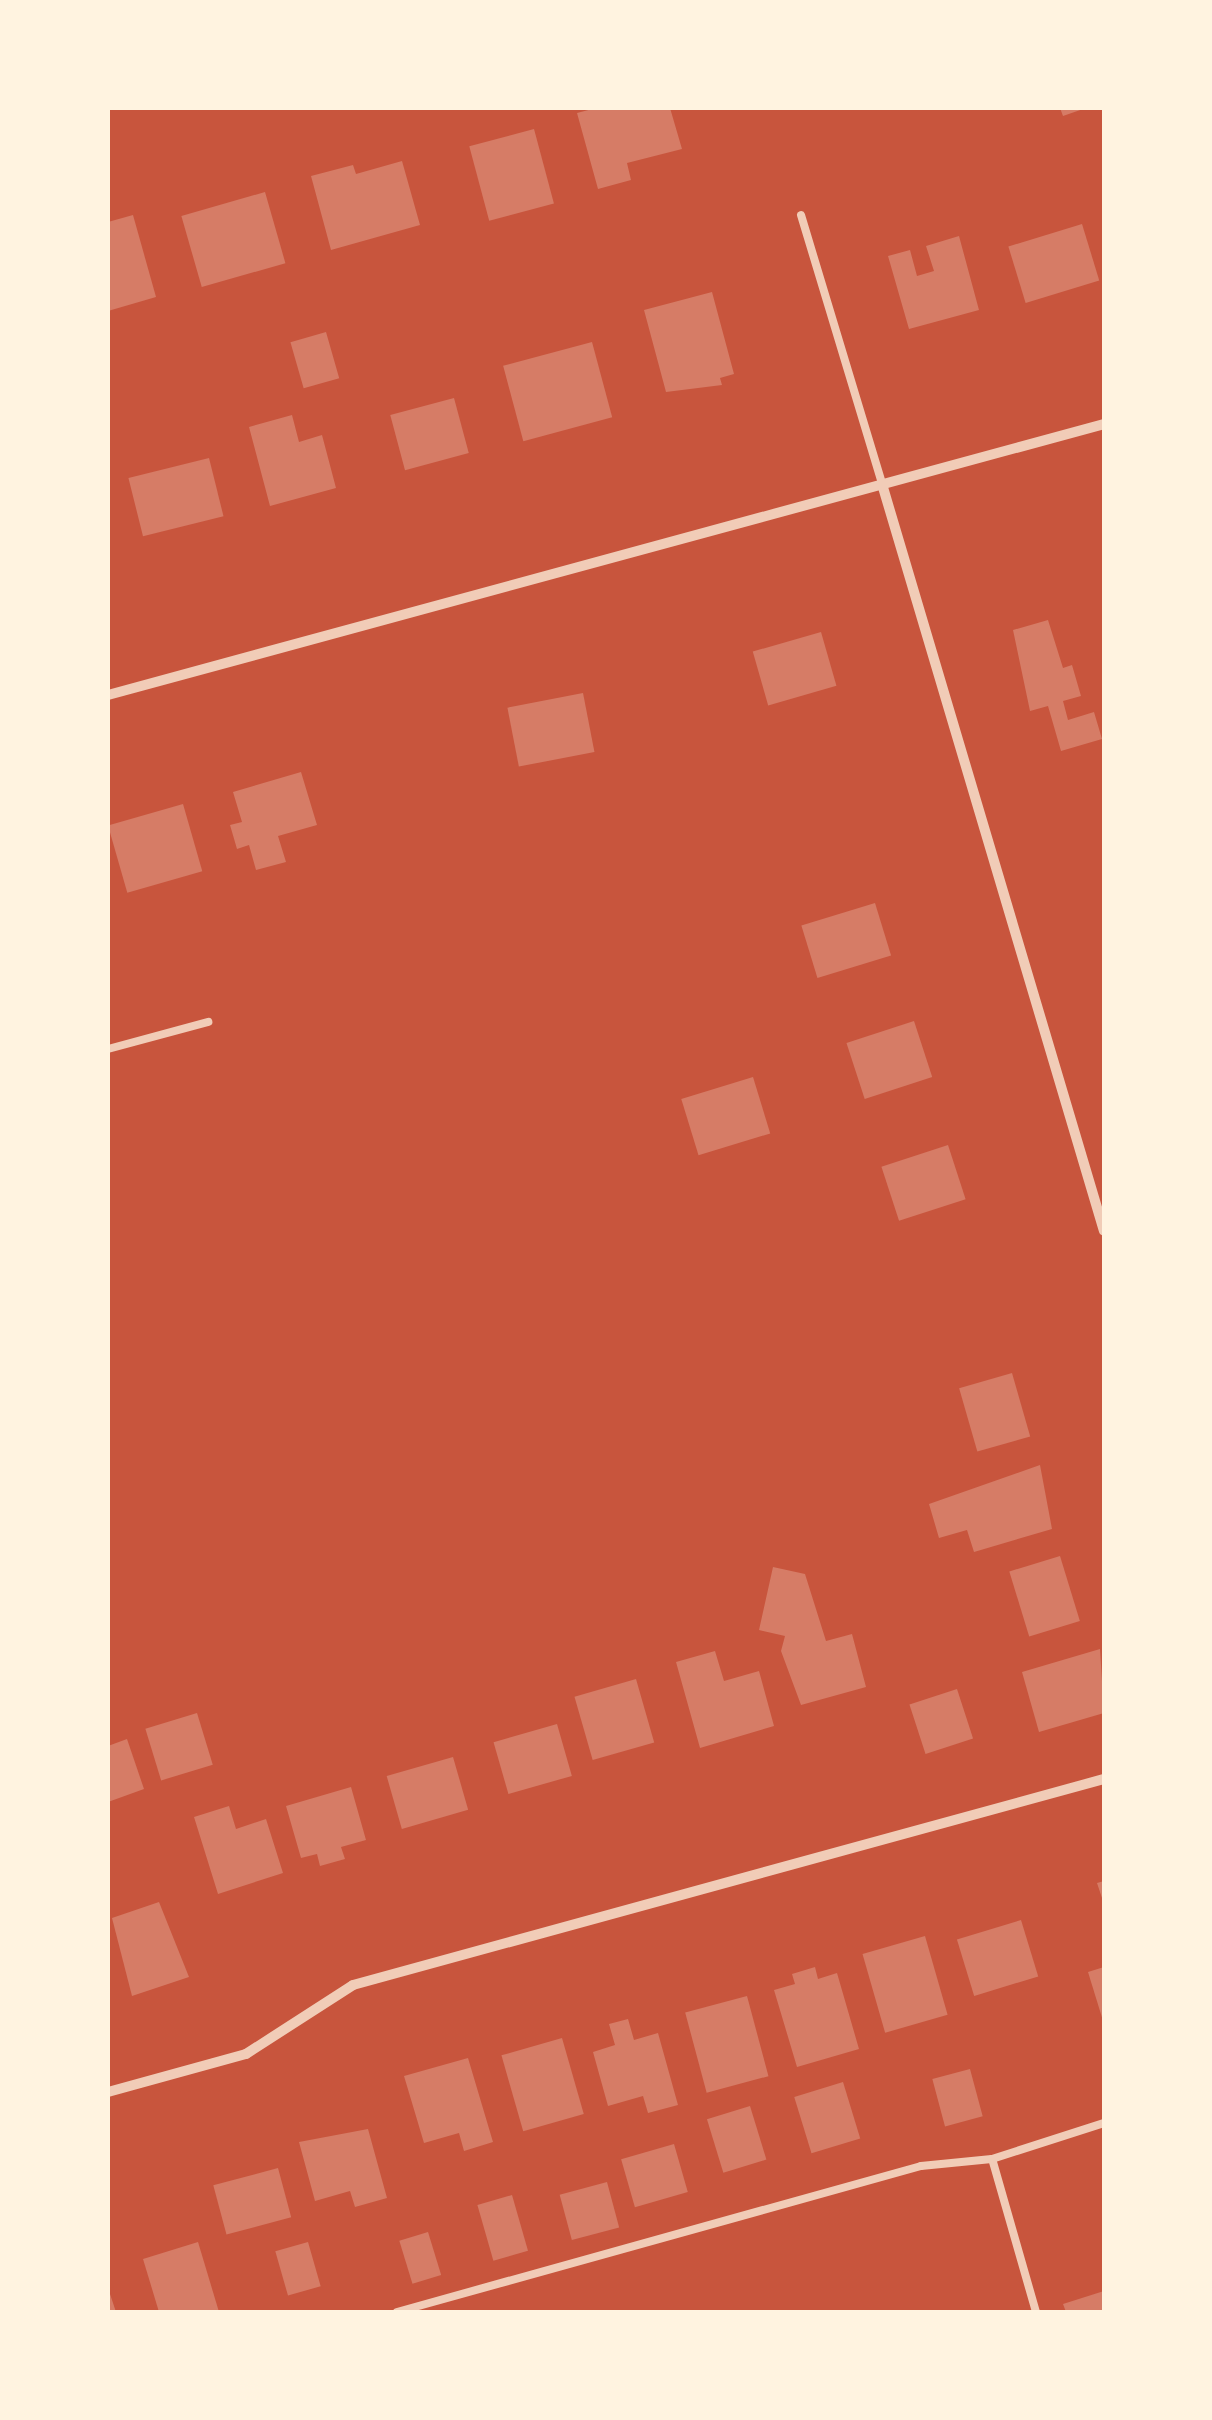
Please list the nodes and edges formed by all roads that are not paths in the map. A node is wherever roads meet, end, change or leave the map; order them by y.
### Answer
1 (801, 215) dead end
2 (1104, 424) edge
3 (882, 484) junction
4 (108, 695) edge
5 (208, 1022) dead end
6 (108, 1049) edge
7 (1104, 1231) edge
8 (1104, 1780) edge
9 (108, 2092) edge
10 (1104, 2123) edge
11 (992, 2158) junction
12 (398, 2312) edge
13 (1036, 2312) edge

1 - 3 lane
2 - 3 street
3 - 4 street
3 - 7 street
5 - 6 lane
8 - 9 street
10 - 11 lane
11 - 12 lane
11 - 13 lane

